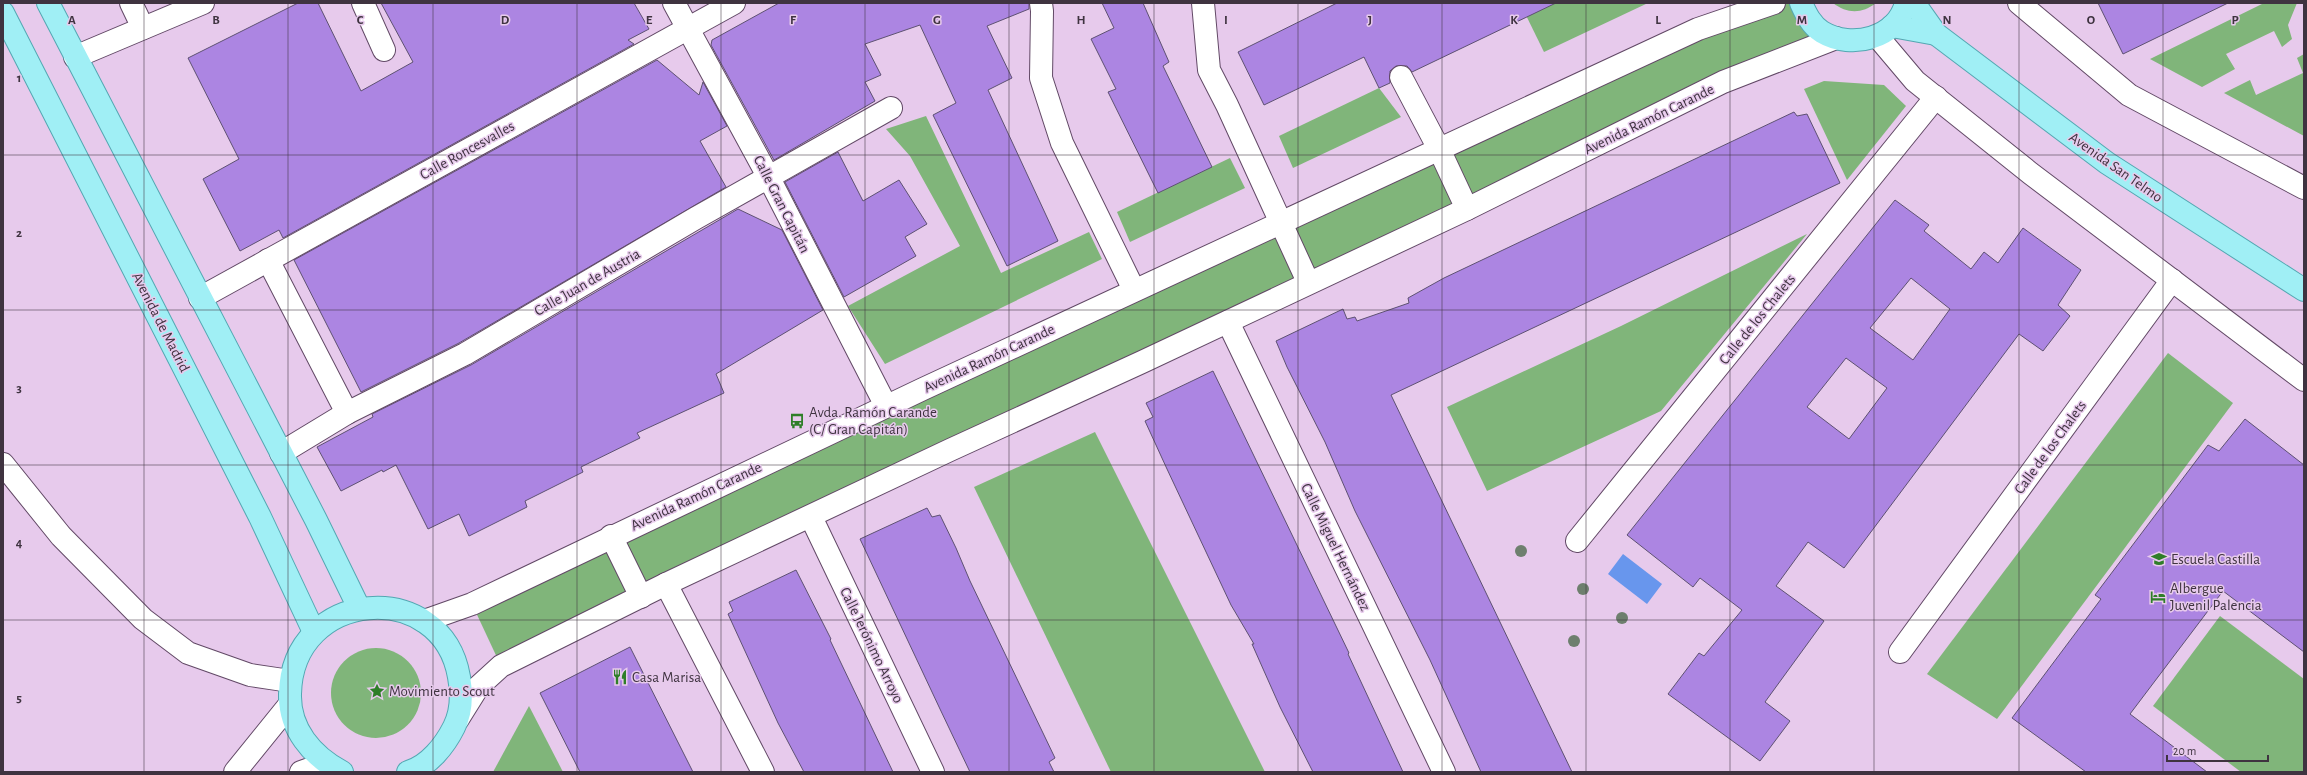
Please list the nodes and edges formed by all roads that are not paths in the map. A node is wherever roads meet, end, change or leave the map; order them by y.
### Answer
1 (48, 3) edge
2 (131, 3) edge
3 (203, 3) edge
4 (363, 3) edge
5 (674, 3) edge
6 (734, 3) edge
7 (1041, 3) edge
8 (1774, 3) edge
9 (1800, 3) edge
10 (1906, 3) edge
11 (1914, 3) edge
12 (2019, 3) edge
13 (1207, 5) edge
14 (3, 14) edge
15 (143, 28) junction
16 (689, 28) junction
17 (1885, 31) junction
18 (1936, 34) junction
19 (1836, 38) junction
20 (384, 50) dead end
21 (76, 57) junction
22 (1401, 77) dead end
23 (1936, 97) junction
24 (891, 108) dead end
25 (1439, 149) junction
26 (769, 178) junction
27 (2304, 188) edge
28 (1467, 209) junction
29 (1280, 223) junction
30 (268, 260) junction
31 (2172, 280) junction
32 (1308, 282) junction
33 (1134, 290) junction
34 (2304, 290) edge
35 (200, 298) junction
36 (1228, 322) junction
37 (2304, 380) edge
38 (886, 406) junction
39 (347, 413) junction
40 (281, 453) junction
41 (3, 464) edge
42 (811, 517) junction
43 (611, 536) junction
44 (1578, 540) dead end
45 (666, 584) junction
46 (641, 597) junction
47 (359, 608) junction
48 (424, 622) junction
49 (314, 632) junction
50 (1900, 652) dead end
51 (290, 681) junction
52 (290, 704) junction
53 (458, 719) junction
54 (437, 764) edge
55 (334, 768) edge
56 (235, 772) edge
57 (301, 772) edge
58 (408, 772) edge
59 (763, 772) edge
60 (933, 772) edge
61 (1444, 772) edge

1 - 21 main road
2 - 15 street
3 - 15 street
4 - 20 street
5 - 16 street, Calle Gran Capitán
6 - 16 street, Calle Roncesvalles
7 - 33 street
8 - 25 street, Avenida Ramón Carande
9 - 19 main road
10 - 17 main road
11 - 18 main road, Avenida San Telmo
12 - 27 street
13 - 29 street
14 - 49 main road, Avenida de Madrid
15 - 21 street
16 - 26 street, Calle Gran Capitán
16 - 30 street, Calle Roncesvalles
17 - 18 main road, Avenida San Telmo
17 - 19 main road
17 - 23 street
18 - 34 main road, Avenida San Telmo
19 - 28 street, Avenida Ramón Carande
21 - 35 main road
22 - 25 street
23 - 31 street
23 - 44 street, Calle de los Chalets
24 - 26 street, Calle Juan de Austria
25 - 28 street
25 - 29 street, Avenida Ramón Carande
26 - 38 street, Calle Gran Capitán
26 - 39 street, Calle Juan de Austria
28 - 32 street, Avenida Ramón Carande
29 - 32 street
29 - 33 street, Avenida Ramón Carande
30 - 35 street, Calle Roncesvalles
30 - 39 street
31 - 37 street
31 - 50 street, Calle de los Chalets
32 - 36 street, Avenida Ramón Carande
33 - 38 street, Avenida Ramón Carande
35 - 40 main road
36 - 42 street, Avenida Ramón Carande
36 - 61 street, Calle Miguel Hernández
38 - 43 street, Avenida Ramón Carande
39 - 40 street, Calle Juan de Austria
40 - 47 main road
41 - 51 street
42 - 45 street, Avenida Ramón Carande
42 - 60 street, Calle Jerónimo Arroyo
43 - 46 street, Avenida Ramón Carande
43 - 48 street, Avenida Ramón Carande
45 - 46 street, Avenida Ramón Carande
45 - 59 street
46 - 53 street, Avenida Ramón Carande
47 - 48 main road
47 - 49 main road
48 - 53 main road
49 - 51 main road
51 - 52 main road
52 - 55 main road
52 - 56 street
53 - 54 main road
54 - 58 main road
55 - 57 street

